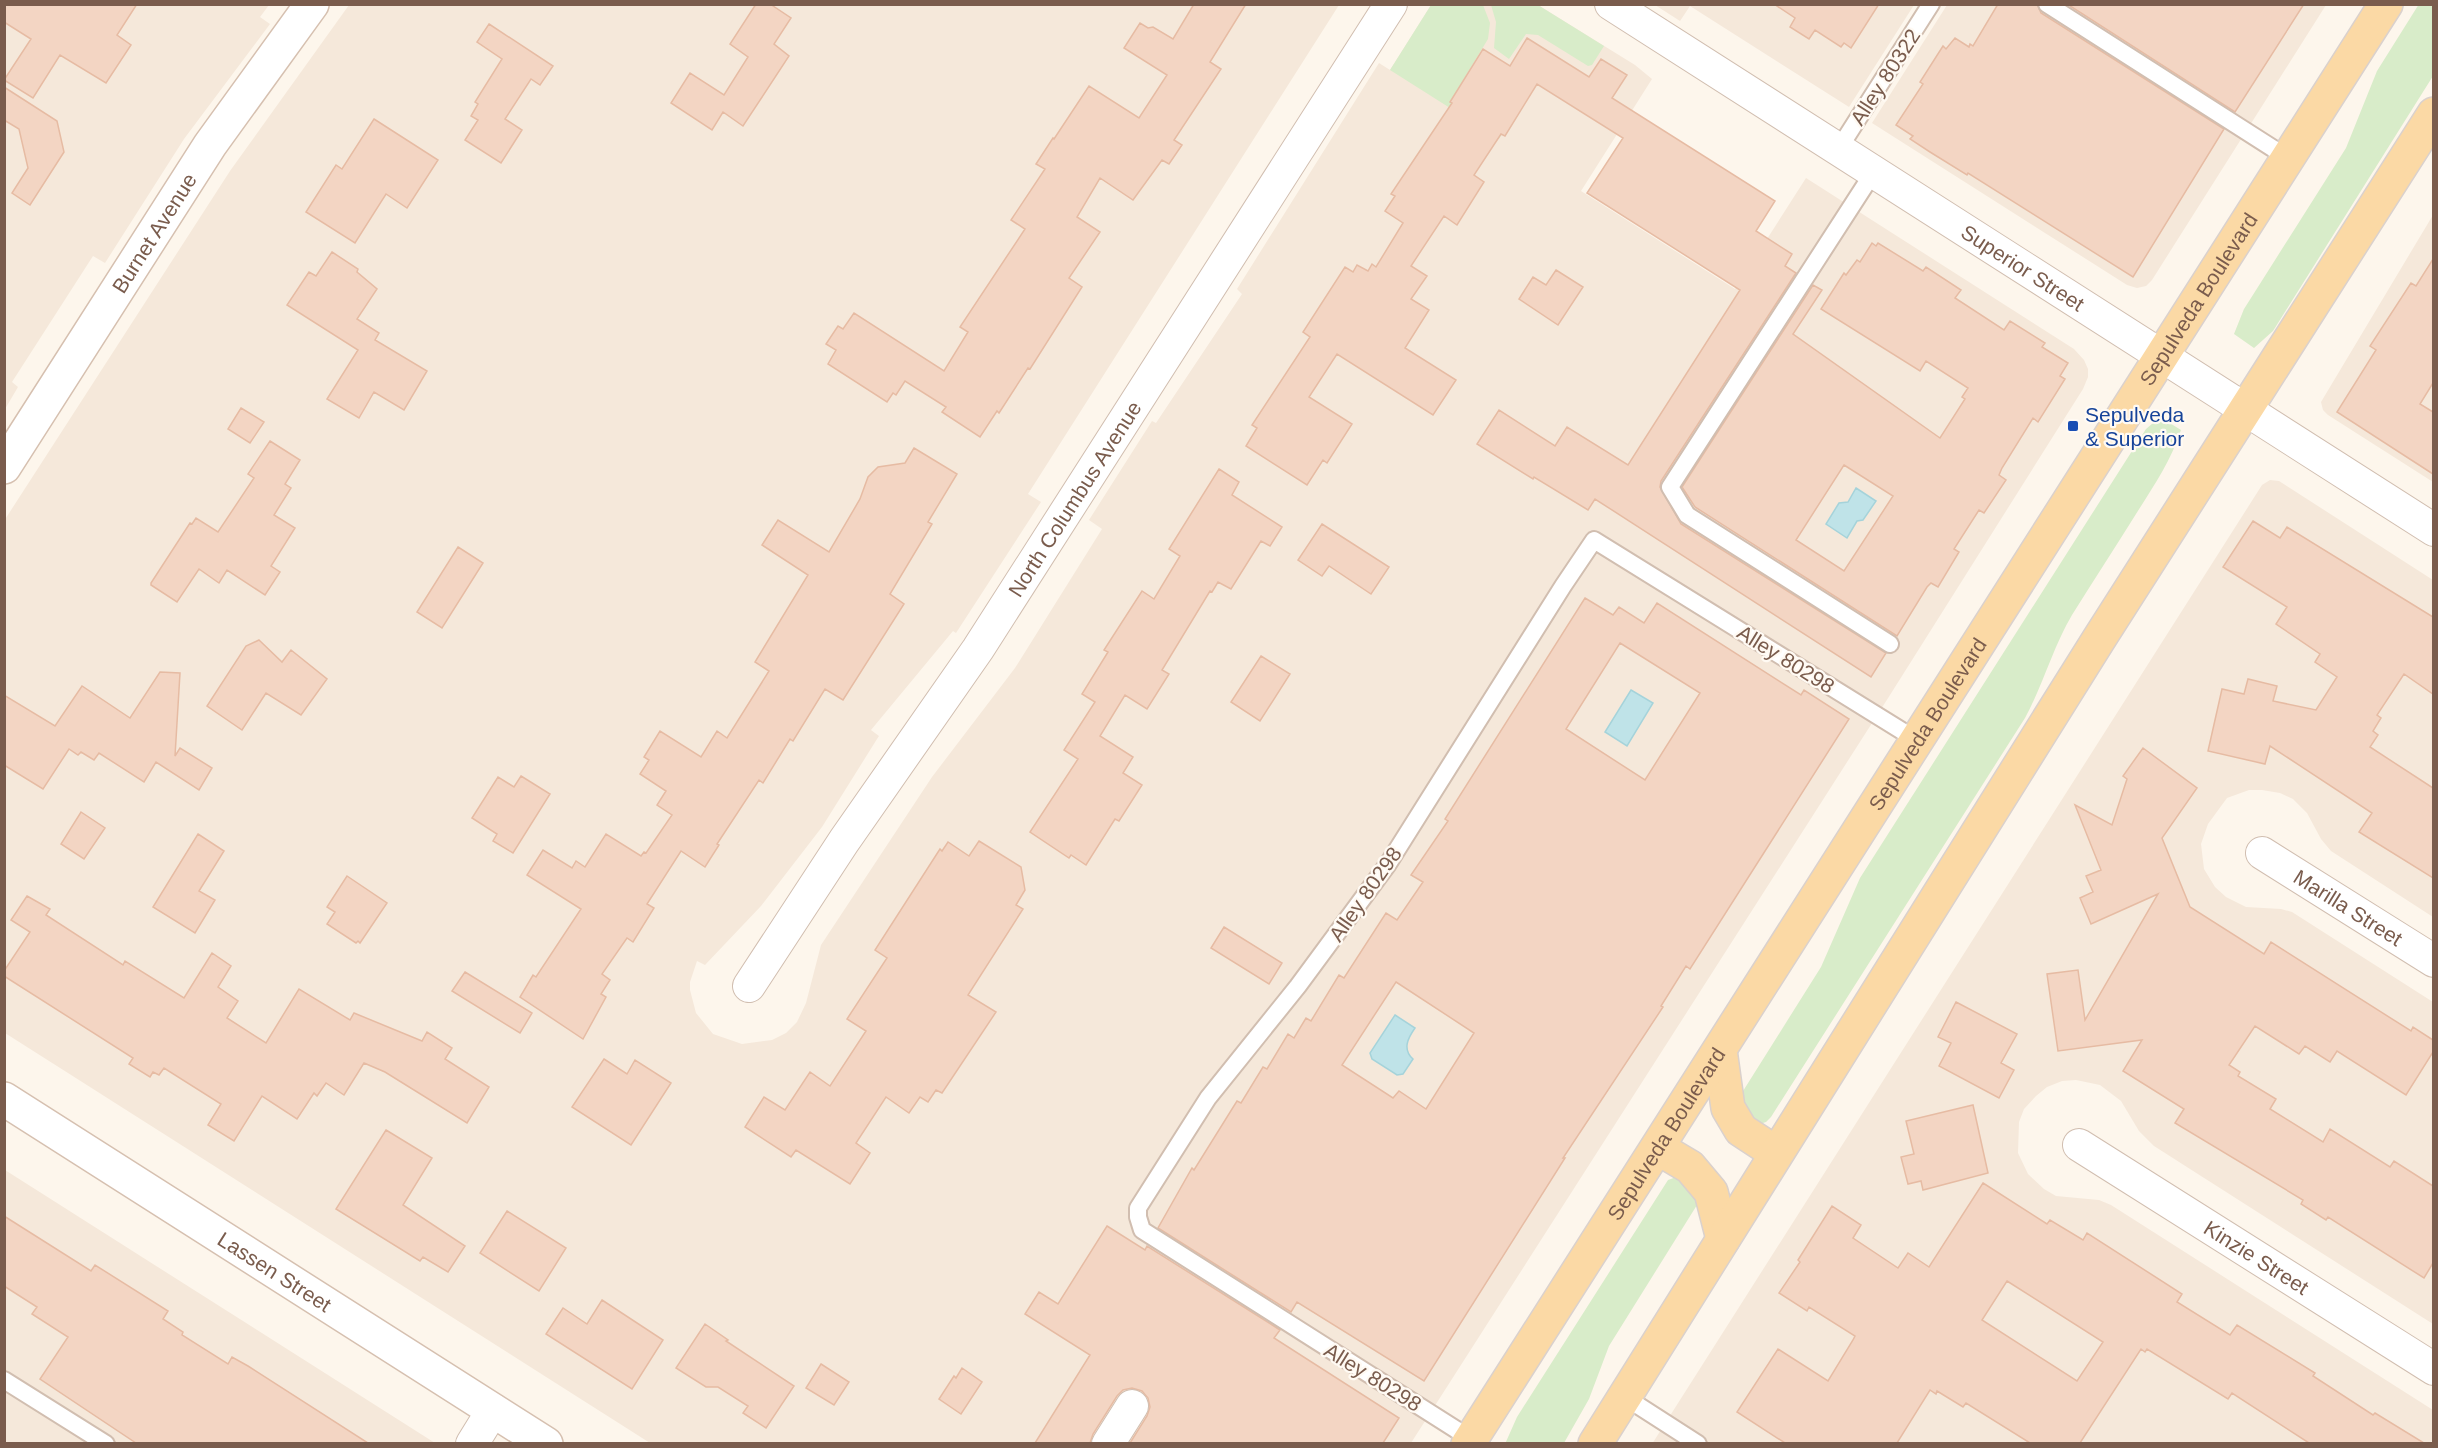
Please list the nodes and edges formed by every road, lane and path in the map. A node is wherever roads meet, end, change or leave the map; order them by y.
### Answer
1 (312, 4) edge
2 (1391, 4) edge
3 (1611, 4) edge
4 (1932, 4) edge
5 (2047, 4) edge
6 (2386, 4) edge
7 (2433, 114) edge
8 (1838, 150) junction
9 (2288, 158) junction
10 (1873, 173) junction
11 (2164, 356) junction
12 (2246, 410) junction
13 (4, 467) edge
14 (2433, 530) edge
15 (1890, 644) dead end
16 (1915, 739) junction
17 (2262, 853) dead end
18 (2433, 962) edge
19 (749, 986) dead end
20 (1720, 1050) junction
21 (4, 1099) edge
22 (2079, 1145) dead end
23 (1658, 1148) junction
24 (1776, 1154) junction
25 (1723, 1239) junction
26 (2433, 1369) edge
27 (4, 1380) edge
28 (1625, 1397) junction
29 (1132, 1406) dead end
30 (494, 1410) junction
31 (1470, 1441) edge
32 (106, 1443) edge
33 (472, 1443) edge
34 (546, 1443) edge
35 (1108, 1443) edge
36 (1595, 1443) edge
37 (1698, 1443) edge

1 - 13 main road, Burnet Avenue
2 - 19 street, North Columbus Avenue
3 - 8 street, Superior Street
4 - 8 lane, Alley 80322
5 - 9 lane
6 - 9 main road, Sepulveda Boulevard
7 - 12 main road
8 - 10 street, Superior Street
9 - 11 main road, Sepulveda Boulevard
10 - 11 street, Superior Street
10 - 15 lane
11 - 12 street, Superior Street
11 - 16 main road, Sepulveda Boulevard
12 - 14 street, Superior Street
12 - 24 main road
16 - 20 main road, Sepulveda Boulevard
16 - 31 lane, Alley 80298
17 - 18 street, Marilla Street
20 - 23 main road, Sepulveda Boulevard
20 - 24 main road
21 - 30 main road, Lassen Street
22 - 26 street, Kinzie Street
23 - 25 main road
23 - 31 main road, Sepulveda Boulevard
24 - 25 main road
25 - 28 main road
27 - 32 lane
28 - 36 main road
28 - 37 lane
29 - 35 street
30 - 33 street
30 - 34 main road, Lassen Street

